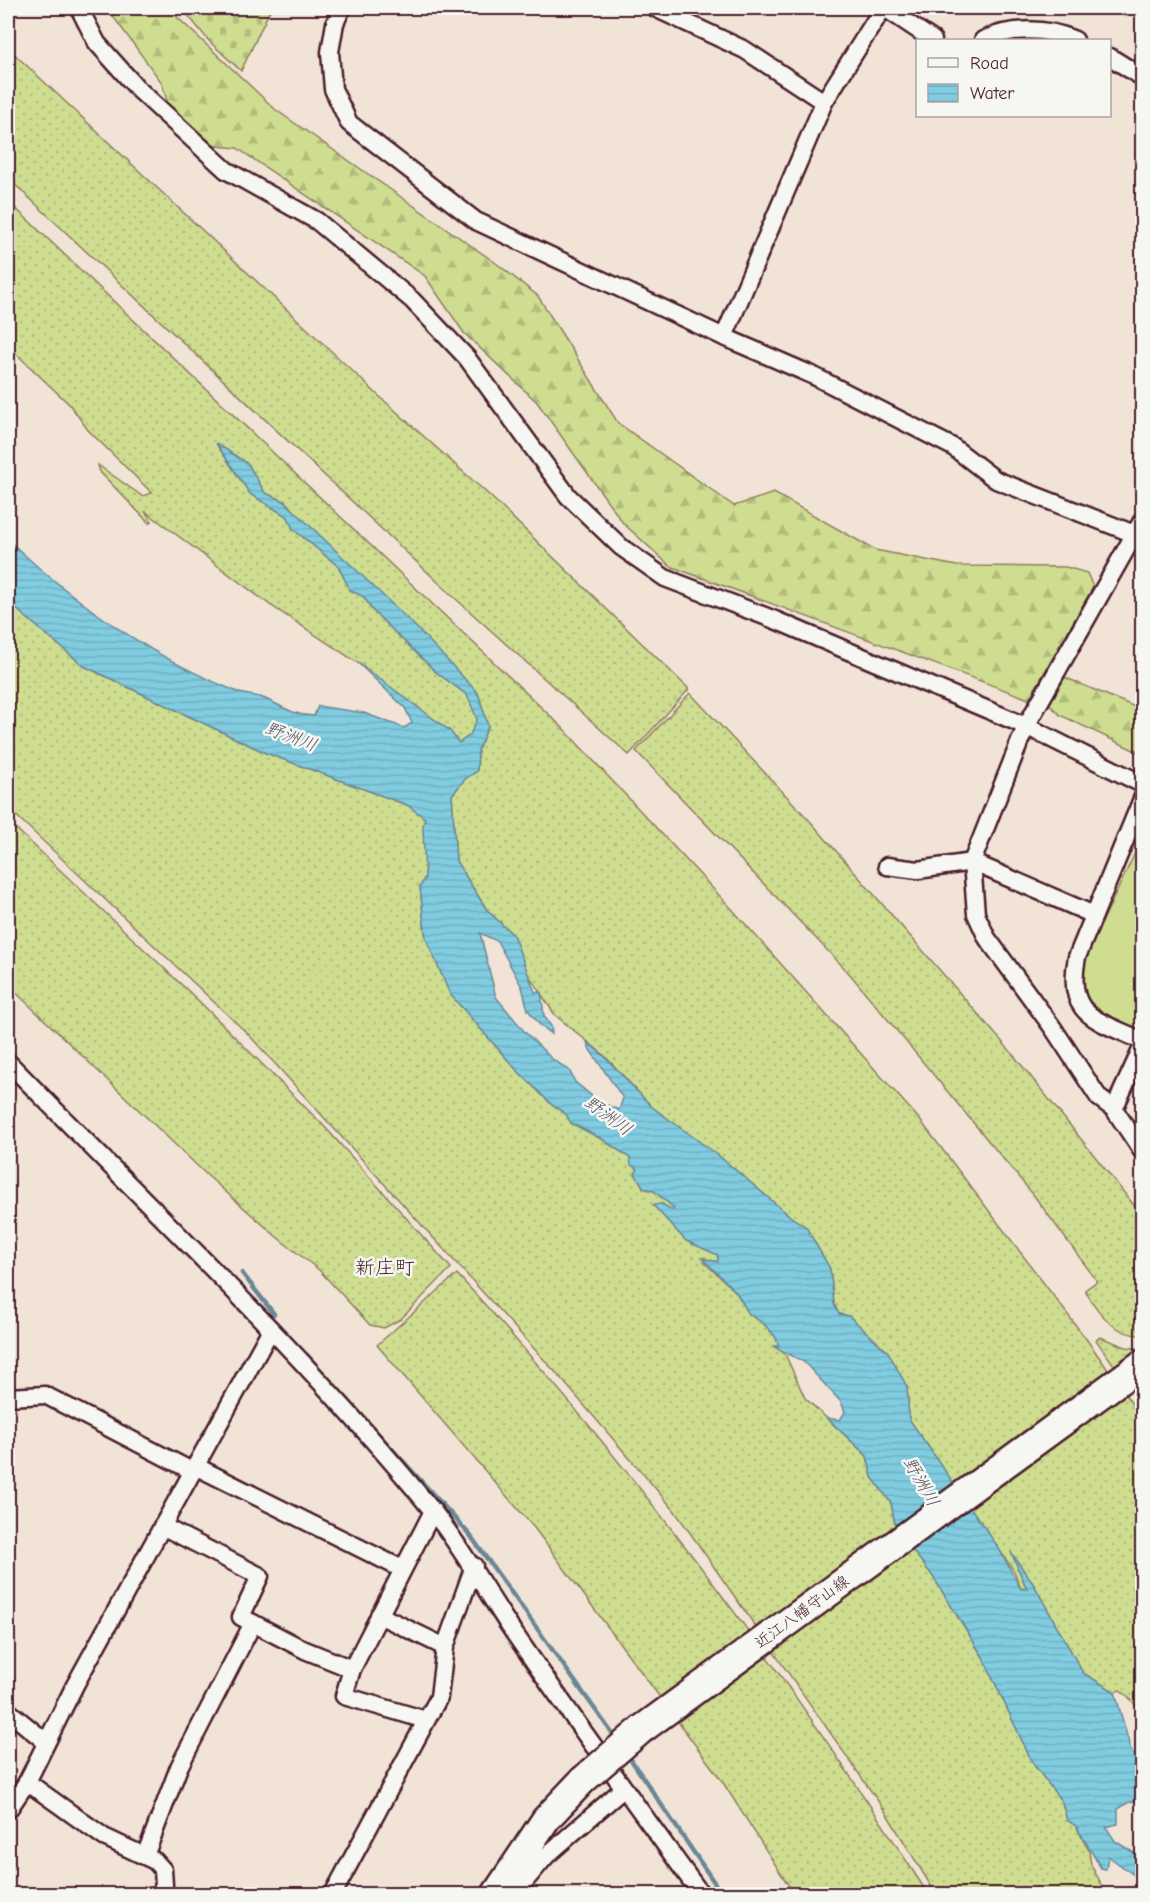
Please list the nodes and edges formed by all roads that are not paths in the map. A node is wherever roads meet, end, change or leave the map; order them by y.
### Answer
1 (79, 8) edge
2 (342, 8) edge
3 (656, 8) edge
4 (884, 8) edge
5 (931, 39) edge
6 (985, 39) edge
7 (1070, 39) edge
8 (1111, 58) edge
9 (1143, 77) edge
10 (824, 102) junction
11 (724, 337) junction
12 (1140, 530) edge
13 (1026, 726) junction
14 (1143, 784) edge
15 (1143, 799) edge
16 (972, 862) junction
17 (887, 866) dead end
18 (1094, 915) junction
19 (1143, 1041) edge
20 (1143, 1048) edge
21 (8, 1062) edge
22 (1114, 1109) junction
23 (1143, 1150) edge
24 (270, 1331) junction
25 (1143, 1364) edge
26 (8, 1397) edge
27 (194, 1469) junction
28 (433, 1512) junction
29 (162, 1526) junction
30 (474, 1566) junction
31 (402, 1569) junction
32 (379, 1615) junction
33 (253, 1623) junction
34 (445, 1647) junction
35 (352, 1669) junction
36 (8, 1711) edge
37 (426, 1720) junction
38 (46, 1742) junction
39 (27, 1782) junction
40 (622, 1789) junction
41 (9, 1802) edge
42 (145, 1856) junction
43 (159, 1894) edge
44 (333, 1894) edge
45 (496, 1894) edge
46 (514, 1894) edge
47 (701, 1894) edge

1 - 13 street
2 - 11 street
3 - 10 street
4 - 5 street
4 - 10 street
6 - 7 street
8 - 9 street
10 - 11 street
11 - 12 street
12 - 13 street
13 - 14 street
13 - 16 street
15 - 18 street
16 - 17 street
16 - 18 street
16 - 22 street
18 - 19 street
20 - 22 street
21 - 24 street
22 - 23 street
24 - 27 street
24 - 28 street
25 - 45 main road, 近江八幡守山線, bridge
26 - 27 street
27 - 29 street
27 - 31 street
28 - 30 street
28 - 31 street
29 - 33 street
29 - 38 street
30 - 34 street
30 - 40 street
31 - 32 street
32 - 34 street
32 - 35 street
33 - 35 street
33 - 42 street
34 - 37 street
35 - 37 street
36 - 38 street
37 - 44 street
38 - 39 street
39 - 41 street
39 - 42 street
40 - 46 street
40 - 47 street
42 - 43 street

